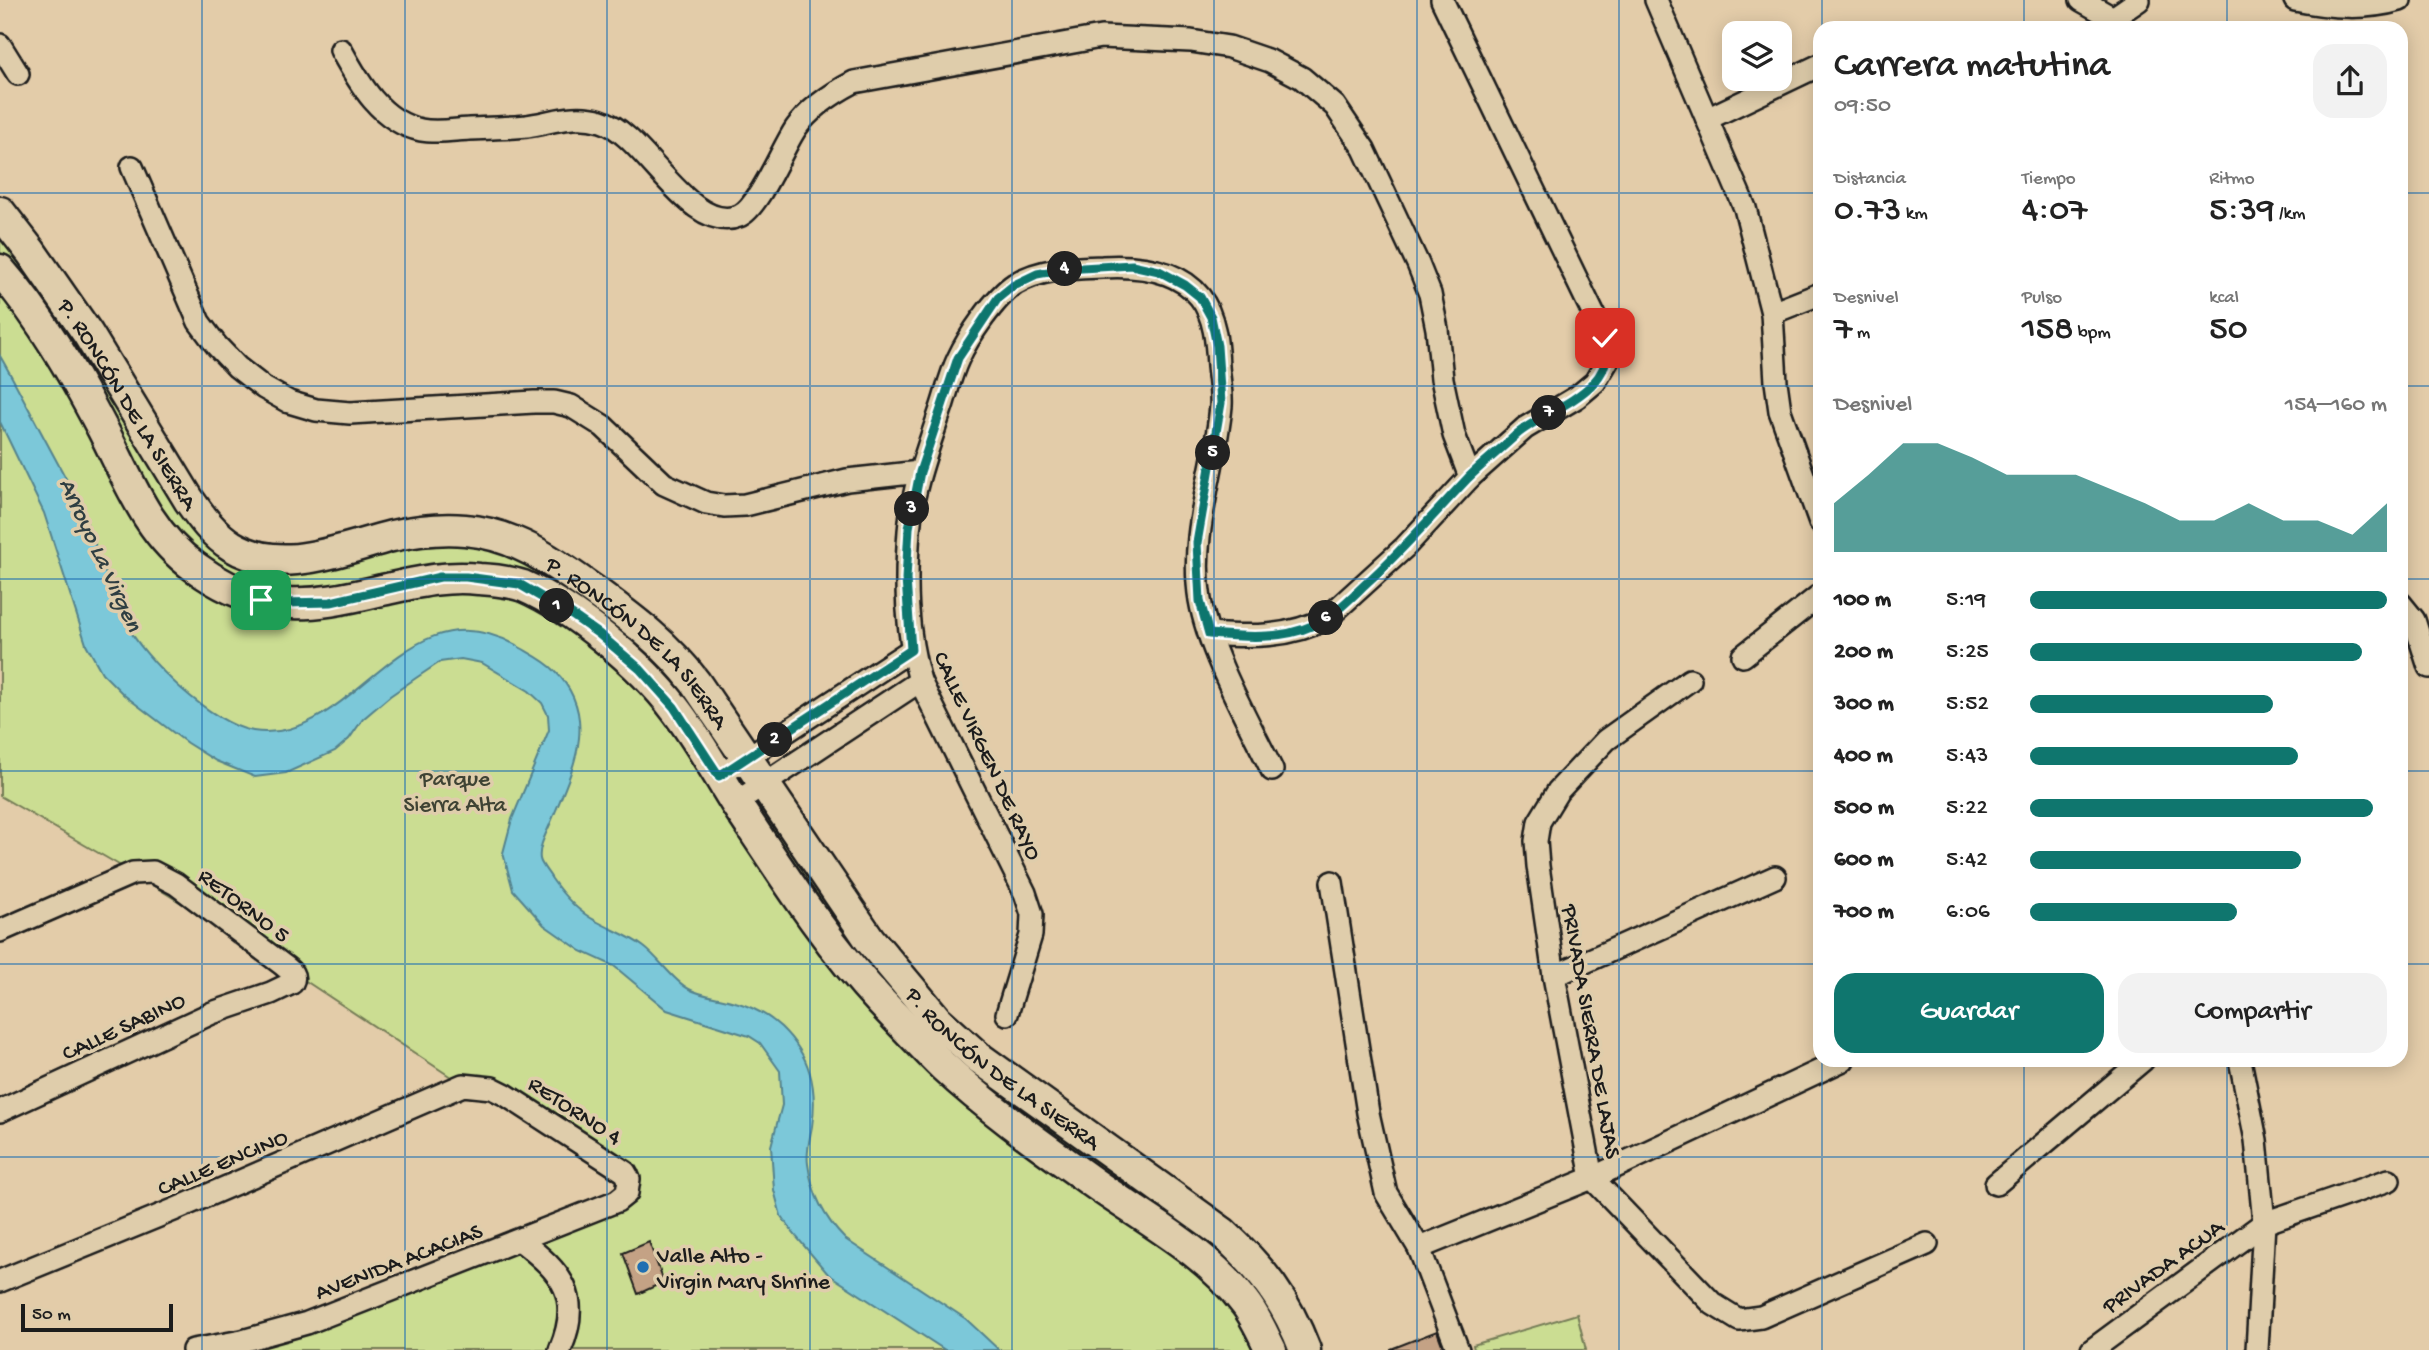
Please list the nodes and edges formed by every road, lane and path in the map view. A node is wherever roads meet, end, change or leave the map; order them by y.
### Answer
1 (1442, 0) edge
2 (1656, 0) edge
3 (2081, 0) edge
4 (2138, 0) edge
5 (2295, 0) edge
6 (2400, 0) edge
7 (2107, 21) edge
8 (2112, 21) edge
9 (0, 45) edge
10 (341, 50) dead end
11 (1813, 68) edge
12 (18, 74) dead end
13 (1707, 119) junction
14 (132, 167) dead end
15 (0, 212) edge
16 (0, 270) edge
17 (1813, 297) edge
18 (1772, 313) junction
19 (920, 472) junction
20 (1470, 477) junction
21 (1813, 503) edge
22 (1813, 601) edge
23 (2408, 613) edge
24 (1209, 634) junction
25 (911, 650) junction
26 (1743, 656) dead end
27 (2429, 667) edge
28 (1689, 680) dead end
29 (920, 681) junction
30 (747, 758) junction
31 (1272, 770) dead end
32 (719, 776) junction
33 (764, 785) junction
34 (735, 803) junction
35 (1775, 877) dead end
36 (1332, 882) dead end
37 (0, 931) edge
38 (1554, 976) junction
39 (271, 993) joint
40 (1007, 1014) dead end
41 (1828, 1067) edge
42 (2135, 1067) edge
43 (2241, 1067) edge
44 (463, 1085) joint
45 (0, 1111) edge
46 (1146, 1178) junction
47 (1592, 1178) junction
48 (2389, 1180) dead end
49 (1996, 1184) dead end
50 (617, 1202) joint
51 (1127, 1206) junction
52 (2264, 1223) junction
53 (521, 1241) junction
54 (1927, 1244) dead end
55 (1419, 1248) junction
56 (0, 1281) edge
57 (193, 1350) edge
58 (560, 1350) edge
59 (1271, 1350) edge
60 (1305, 1350) edge
61 (1458, 1350) edge
62 (2092, 1350) edge
63 (2257, 1350) edge

1 - 20 street
2 - 13 street
3 - 7 street
4 - 8 street
5 - 6 street
9 - 12 street
10 - 20 street
11 - 13 street
13 - 18 street
14 - 19 street
15 - 30 street, P. RONCÓN DE LA SIERRA
16 - 32 street, P. RONCÓN DE LA SIERRA
17 - 18 street
18 - 21 street
19 - 24 street, CALLE VIRGEN DE RAYO
19 - 25 street, CALLE VIRGEN DE RAYO
20 - 24 street
22 - 26 street
23 - 27 street
24 - 31 street, CALLE VIRGEN DE RAYO
25 - 29 street, CALLE VIRGEN DE RAYO
25 - 30 street
28 - 38 street, PRIVADA SIERRA DE LAJAS
29 - 33 street
29 - 40 street, CALLE VIRGEN DE RAYO
30 - 32 street
30 - 33 street, P. RONCÓN DE LA SIERRA
32 - 34 street, P. RONCÓN DE LA SIERRA
33 - 34 street
33 - 46 street, P. RONCÓN DE LA SIERRA
34 - 51 street, P. RONCÓN DE LA SIERRA
35 - 38 street
36 - 55 street
37 - 39 street, RETORNO 5
38 - 47 street, PRIVADA SIERRA DE LAJAS
39 - 45 street, CALLE SABINO
41 - 47 street
42 - 49 street
43 - 52 street
44 - 50 street, RETORNO 4
44 - 56 street, CALLE ENCINO
46 - 51 street
46 - 60 street, P. RONCÓN DE LA SIERRA
47 - 54 street, PRIVADA SIERRA DE LAJAS
47 - 55 street
48 - 52 street, PRIVADA ACUA
50 - 53 street, AVENIDA ACACIAS
51 - 59 street, P. RONCÓN DE LA SIERRA
52 - 62 street, PRIVADA ACUA
52 - 63 street
53 - 57 street, AVENIDA ACACIAS
53 - 58 street
55 - 61 street

